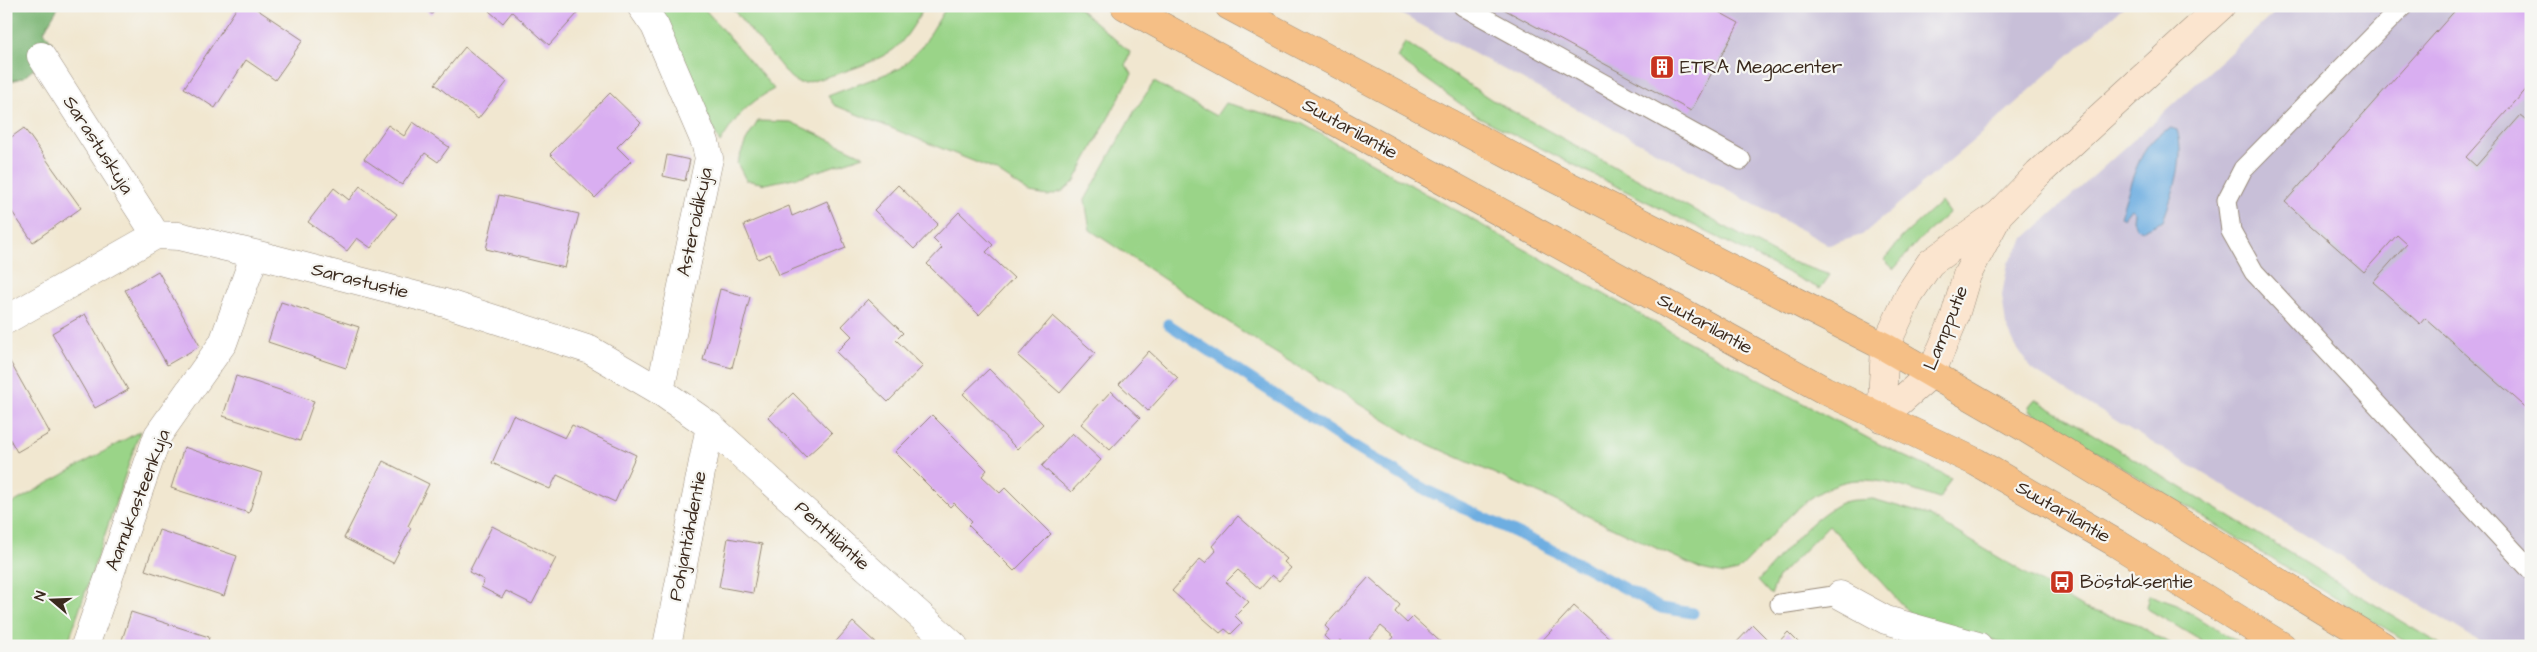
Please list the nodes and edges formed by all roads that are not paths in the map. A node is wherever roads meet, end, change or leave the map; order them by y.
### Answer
1 (641, 6) edge
2 (1125, 6) edge
3 (1229, 6) edge
4 (1463, 6) edge
5 (2221, 6) edge
6 (2403, 6) edge
7 (40, 56) dead end
8 (1741, 160) dead end
9 (1999, 214) junction
10 (156, 235) junction
11 (255, 254) junction
12 (6, 320) edge
13 (1885, 347) junction
14 (1931, 374) junction
15 (660, 391) junction
16 (1881, 418) junction
17 (710, 426) junction
18 (2531, 570) edge
19 (1840, 596) joint
20 (1780, 604) dead end
21 (86, 646) edge
22 (667, 646) edge
23 (954, 646) edge
24 (1978, 646) edge
25 (2282, 646) edge
26 (2383, 646) edge

1 - 15 street, Asteroidikuja
2 - 16 main road, Suutarilantie
3 - 13 main road
4 - 8 lane
5 - 9 street, Lampputie
6 - 18 lane
7 - 10 street, Sarastuskuja
9 - 13 street, Lampputie
9 - 14 street, Lampputie
10 - 11 street, Sarastustie
10 - 12 street
11 - 15 street, Sarastustie
11 - 21 street, Aamukasteenkuja
13 - 14 main road
13 - 16 street, Lampputie
14 - 16 street, Lampputie
14 - 26 main road
15 - 17 street, Sarastustie
16 - 25 main road, Suutarilantie
17 - 22 street, Pohjantähdentie
17 - 23 street, Penttiläntie
19 - 20 lane
19 - 24 street

